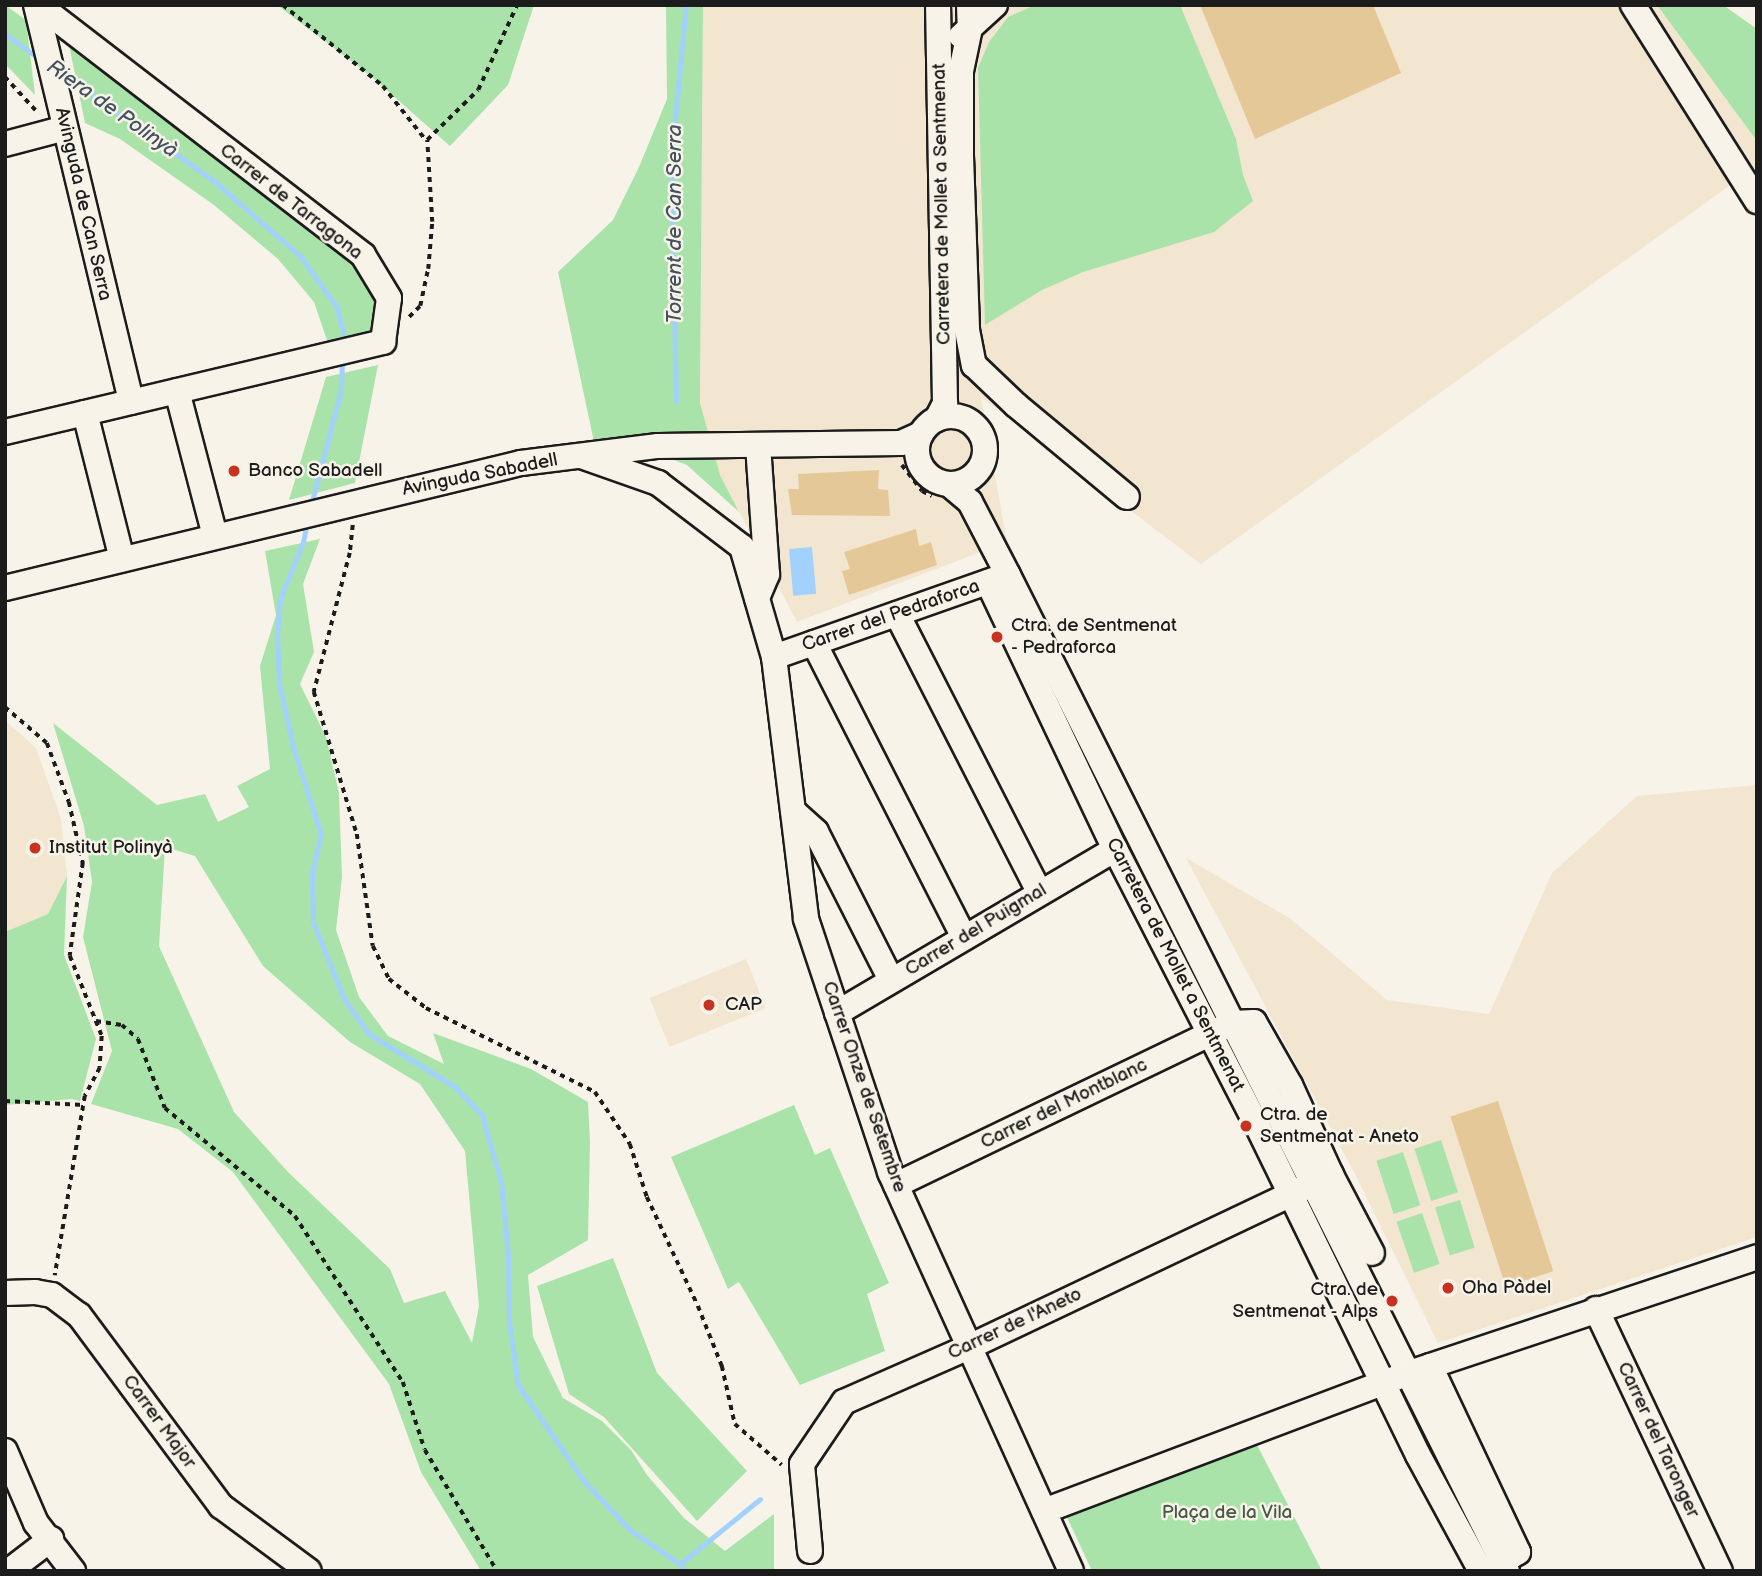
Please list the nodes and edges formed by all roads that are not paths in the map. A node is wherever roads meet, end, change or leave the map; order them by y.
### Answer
1 (37, 5) edge
2 (938, 5) edge
3 (995, 5) edge
4 (1633, 5) edge
5 (969, 16) edge
6 (939, 55) junction
7 (65, 128) junction
8 (5, 144) edge
9 (1757, 201) edge
10 (177, 391) junction
11 (131, 402) junction
12 (85, 413) junction
13 (930, 429) junction
14 (5, 432) edge
15 (758, 446) junction
16 (581, 456) junction
17 (973, 477) junction
18 (950, 485) junction
19 (1127, 496) dead end
20 (970, 502) junction
21 (215, 536) junction
22 (122, 559) junction
23 (998, 578) junction
24 (5, 588) edge
25 (757, 598) junction
26 (897, 614) junction
27 (814, 643) junction
28 (774, 657) junction
29 (793, 811) junction
30 (1115, 849) junction
31 (1039, 892) junction
32 (964, 937) junction
33 (891, 980) junction
34 (837, 1013) junction
35 (1233, 1023) junction
36 (1209, 1034) junction
37 (1322, 1178) junction
38 (896, 1185) junction
39 (1290, 1193) junction
40 (1372, 1253) dead end
41 (1757, 1258) edge
42 (5, 1293) edge
43 (1596, 1309) junction
44 (969, 1346) junction
45 (1420, 1370) junction
46 (1384, 1383) junction
47 (5, 1451) edge
48 (1044, 1511) junction
49 (51, 1539) junction
50 (810, 1551) dead end
51 (1499, 1565) edge
52 (9, 1571) edge
53 (73, 1571) edge
54 (309, 1571) edge
55 (1071, 1571) edge
56 (1720, 1571) edge

1 - 7 street, Avinguda de Can Serra
1 - 10 street, Carrer de Tarragona
2 - 6 street, Carretera de Mollet a Sentmenat
3 - 5 street
4 - 9 street
5 - 6 street
5 - 19 street
6 - 13 street, Carretera de Mollet a Sentmenat
7 - 8 street
7 - 11 street, Avinguda de Can Serra
10 - 11 street
10 - 21 street
11 - 12 street
12 - 14 street
12 - 22 street
13 - 15 street
13 - 17 street
13 - 18 street, Carretera de Mollet a Sentmenat
15 - 16 street
15 - 25 street
16 - 21 street, Avinguda Sabadell
16 - 25 street, Avinguda Sabadell
17 - 18 street
17 - 20 street
18 - 20 street, Carretera de Mollet a Sentmenat
20 - 23 street, Carretera de Mollet a Sentmenat
21 - 22 street, Avinguda Sabadell
22 - 24 street, Avinguda Sabadell
23 - 26 street, Carrer del Pedraforca
23 - 30 street, Carretera de Mollet a Sentmenat
23 - 35 street, Carretera de Mollet a Sentmenat
25 - 28 street, Avinguda Sabadell
26 - 27 street, Carrer del Pedraforca
26 - 31 street
27 - 28 street, Carrer del Pedraforca
27 - 32 street
28 - 29 street, Carrer Onze de Setembre
29 - 33 street
29 - 34 street, Carrer Onze de Setembre
30 - 31 street, Carrer del Puigmal
30 - 36 street, Carretera de Mollet a Sentmenat
31 - 32 street, Carrer del Puigmal
32 - 33 street, Carrer del Puigmal
33 - 34 street, Carrer del Puigmal
34 - 38 street, Carrer Onze de Setembre
35 - 36 street, Carrer del Montblanc
35 - 37 street, Carretera de Mollet a Sentmenat
36 - 38 street, Carrer del Montblanc
36 - 39 street, Carretera de Mollet a Sentmenat
37 - 39 street, Carrer de l'Aneto
37 - 40 street
37 - 45 street, Carretera de Mollet a Sentmenat
38 - 44 street, Carrer Onze de Setembre
39 - 44 street, Carrer de l'Aneto
39 - 46 street, Carretera de Mollet a Sentmenat
41 - 43 street
42 - 54 street, Carrer Major
43 - 45 street
43 - 56 street, Carrer del Taronger
44 - 48 street, Carrer Onze de Setembre
44 - 50 street, Carrer de l'Aneto
45 - 46 street
45 - 51 street, Carretera de Mollet a Sentmenat
46 - 48 street
46 - 51 street, Carretera de Mollet a Sentmenat
47 - 49 street
48 - 55 street, Carrer Onze de Setembre
49 - 52 street
49 - 53 street

